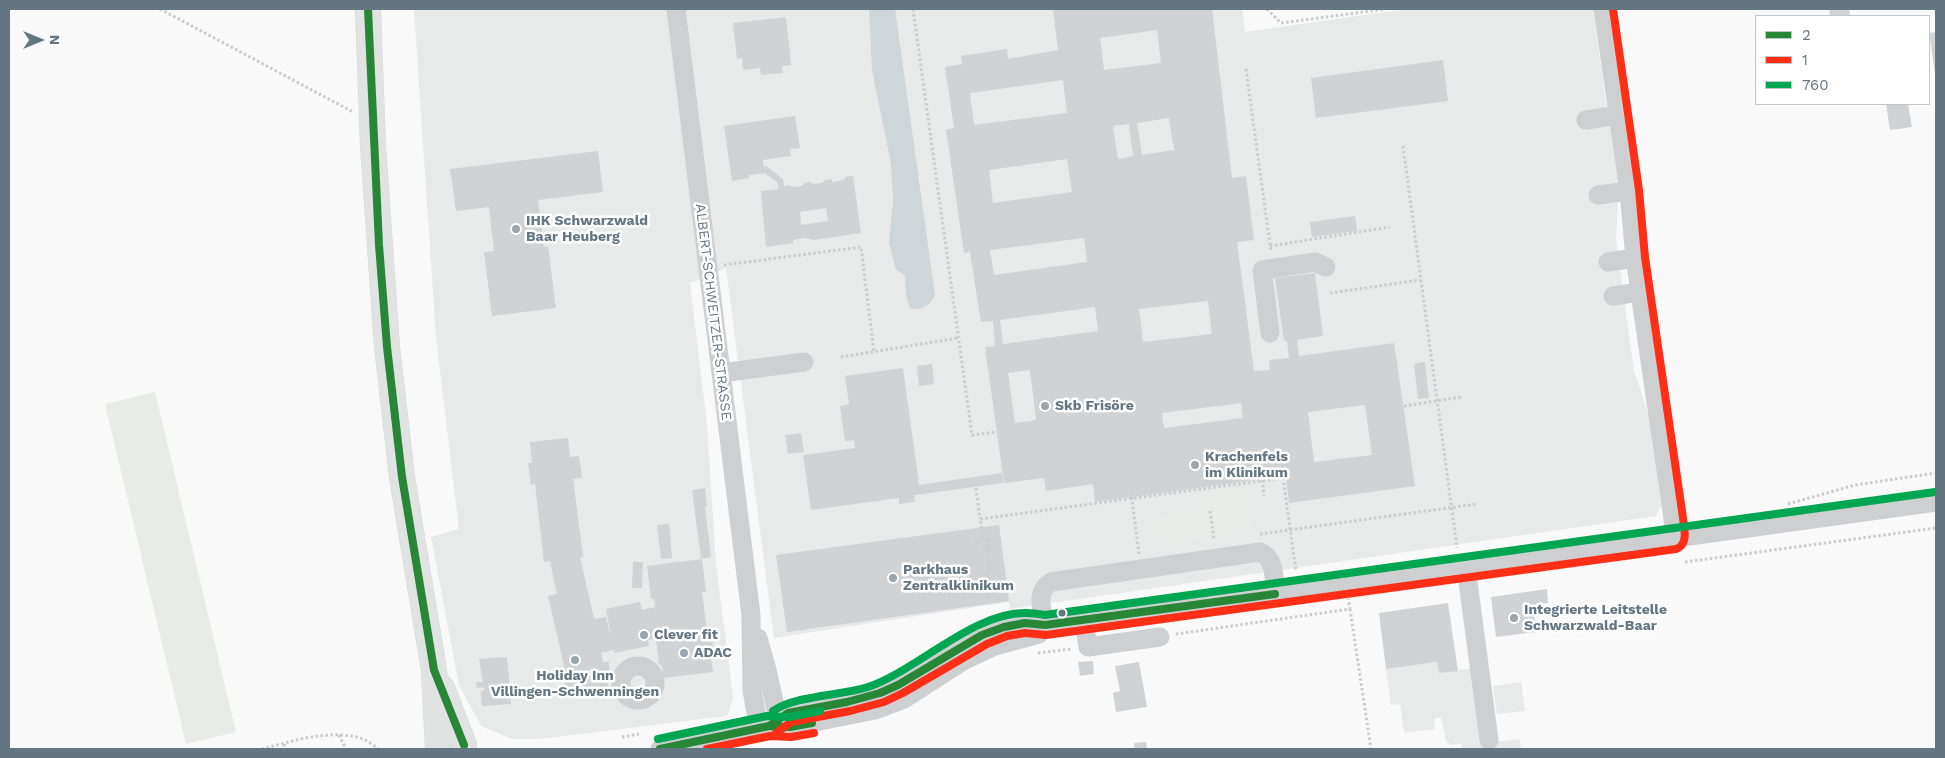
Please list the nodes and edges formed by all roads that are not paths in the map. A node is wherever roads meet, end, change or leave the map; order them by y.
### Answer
1 (368, 9) edge
2 (676, 9) edge
3 (1603, 9) edge
4 (1619, 115) junction
5 (1586, 120) dead end
6 (1628, 191) junction
7 (1598, 195) dead end
8 (1635, 258) junction
9 (1608, 262) dead end
10 (1326, 267) dead end
11 (1640, 292) junction
12 (1613, 296) dead end
13 (1270, 334) dead end
14 (804, 362) dead end
15 (721, 373) junction
16 (1936, 502) edge
17 (1675, 539) junction
18 (1466, 567) junction
19 (1275, 594) junction
20 (1084, 620) junction
21 (1045, 625) junction
22 (1160, 636) road end
23 (434, 670) junction
24 (768, 724) junction
25 (1489, 740) dead end
26 (461, 748) edge
27 (438, 749) edge
28 (660, 749) edge

1 - 23 main road
2 - 15 street, ALBERT-SCHWEITZER-STRASSE
3 - 4 street
4 - 5 street
4 - 6 street
6 - 7 street
6 - 8 street
8 - 9 street
8 - 11 street
10 - 13 street
11 - 12 street
11 - 17 street
14 - 15 street
15 - 24 street, ALBERT-SCHWEITZER-STRASSE
16 - 17 street
17 - 18 street
18 - 19 street
18 - 25 street
19 - 20 street
19 - 21 street
20 - 21 street
20 - 22 street
21 - 24 street
23 - 26 main road
23 - 27 main road
24 - 28 street

